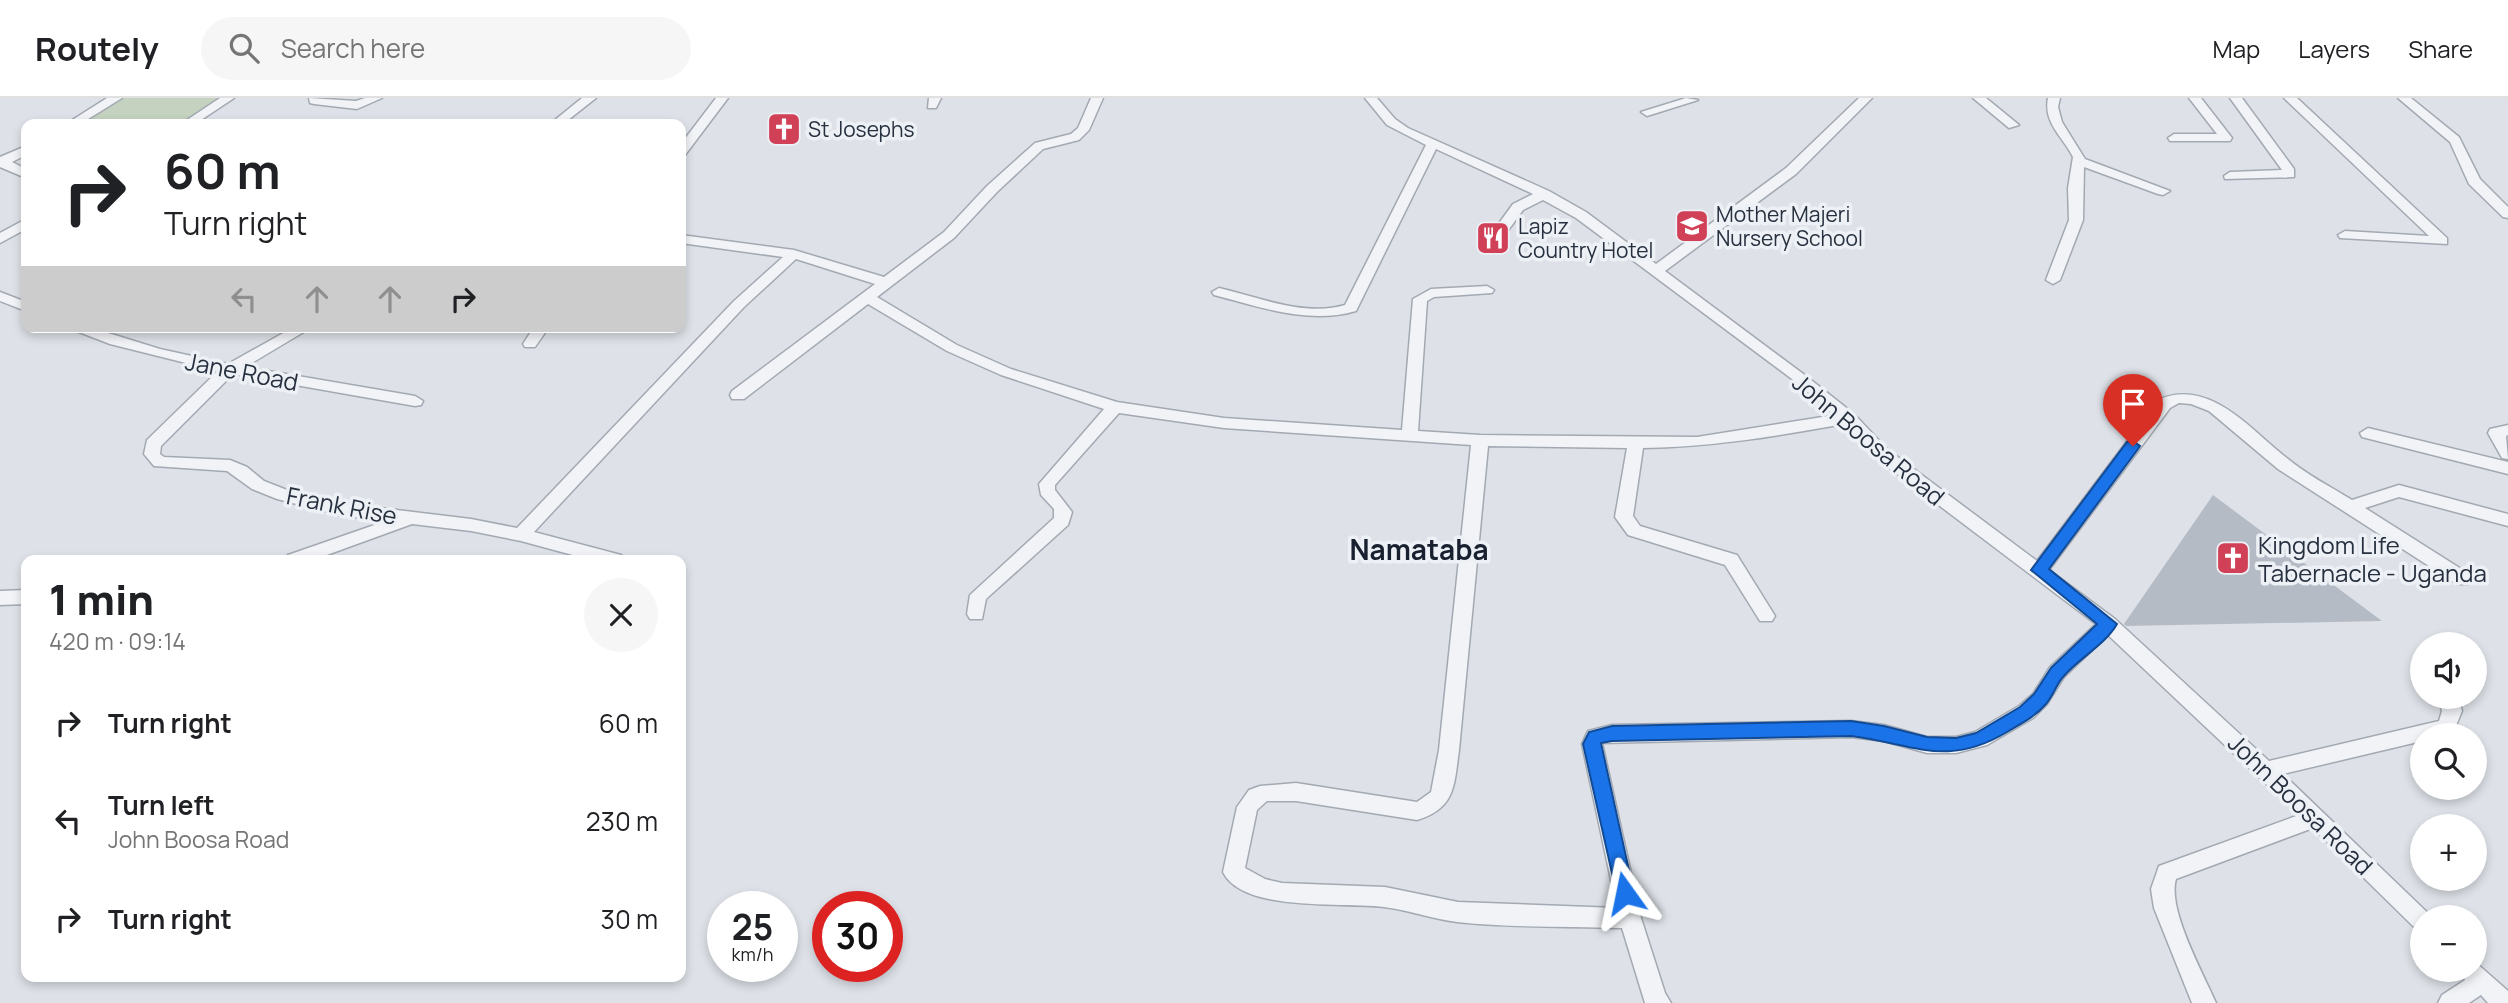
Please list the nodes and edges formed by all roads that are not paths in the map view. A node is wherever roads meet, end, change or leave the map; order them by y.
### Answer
1 (116, 98) edge
2 (228, 98) edge
3 (376, 98) edge
4 (590, 98) edge
5 (722, 98) edge
6 (1097, 98) edge
7 (1371, 98) edge
8 (1379, 98) edge
9 (1866, 98) edge
10 (1979, 98) edge
11 (2054, 98) edge
12 (2196, 98) edge
13 (2235, 98) edge
14 (2290, 98) edge
15 (2404, 98) edge
16 (1690, 99) edge
17 (314, 100) dead end
18 (1703, 109) dead end
19 (1647, 111) dead end
20 (80, 119) edge
21 (195, 119) edge
22 (563, 119) edge
23 (2013, 125) dead end
24 (2174, 138) dead end
25 (686, 145) edge
26 (1432, 145) junction
27 (21, 152) edge
28 (2079, 161) junction
29 (1, 162) edge
30 (21, 172) edge
31 (2230, 176) dead end
32 (2162, 191) dead end
33 (1544, 194) junction
34 (2504, 208) edge
35 (21, 226) edge
36 (2345, 235) dead end
37 (0, 239) edge
38 (686, 240) edge
39 (1488, 248) dead end
40 (793, 254) junction
41 (1657, 270) junction
42 (2053, 280) dead end
43 (887, 283) junction
44 (1487, 290) dead end
45 (1219, 292) dead end
46 (0, 296) edge
47 (869, 298) junction
48 (21, 305) edge
49 (1718, 311) dead end
50 (92, 333) edge
51 (294, 333) edge
52 (538, 333) edge
53 (530, 344) dead end
54 (227, 371) junction
55 (738, 395) dead end
56 (415, 401) dead end
57 (1115, 407) junction
58 (1848, 418) junction
59 (2508, 430) edge
60 (2368, 433) dead end
61 (1410, 435) junction
62 (1480, 440) junction
63 (1636, 443) junction
64 (2508, 454) edge
65 (2508, 468) edge
66 (2350, 507) junction
67 (411, 518) junction
68 (2508, 520) edge
69 (521, 535) junction
70 (307, 555) edge
71 (596, 555) edge
72 (2039, 570) junction
73 (2463, 579) dead end
74 (21, 597) edge
75 (0, 598) edge
76 (975, 614) dead end
77 (1766, 616) dead end
78 (2108, 624) junction
79 (2451, 709) edge
80 (2266, 770) junction
81 (2316, 818) junction
82 (2410, 908) edge
83 (1630, 918) junction
84 (2470, 982) edge
85 (2485, 982) edge
86 (2504, 997) edge
87 (1659, 1003) edge
88 (2204, 1003) edge
89 (2450, 1003) edge

1 - 20 street
2 - 21 street
3 - 17 street
4 - 22 street
5 - 25 street
6 - 43 street
7 - 26 street, John Boosa Road
8 - 49 street
9 - 41 street
10 - 23 street
11 - 28 street
12 - 24 street
13 - 31 street
14 - 36 street
15 - 34 street
16 - 18 street
16 - 19 street
26 - 33 street, John Boosa Road
26 - 45 street
27 - 29 street
28 - 32 street
28 - 42 street
29 - 30 street
33 - 39 street
33 - 41 street, John Boosa Road
35 - 37 street
38 - 40 street
40 - 43 street
40 - 69 street
41 - 58 street, John Boosa Road
43 - 47 street
44 - 61 street
46 - 48 street
47 - 55 street
47 - 57 street
50 - 54 street, Jane Road
51 - 54 street, Frank Rise
52 - 53 street
54 - 56 street, Jane Road
54 - 67 street, Frank Rise
57 - 61 street
57 - 76 street
58 - 63 street
58 - 72 street, John Boosa Road
59 - 64 street
60 - 65 street
61 - 62 street
62 - 63 street
62 - 83 street
63 - 77 street
66 - 68 street
66 - 72 street
66 - 73 street
67 - 69 street
67 - 70 street
69 - 71 street
72 - 78 street, John Boosa Road
74 - 75 street
78 - 80 street, John Boosa Road
78 - 83 street
79 - 80 street
80 - 81 street, John Boosa Road
81 - 82 street, John Boosa Road
81 - 88 street
83 - 87 street
84 - 89 street
85 - 86 street

